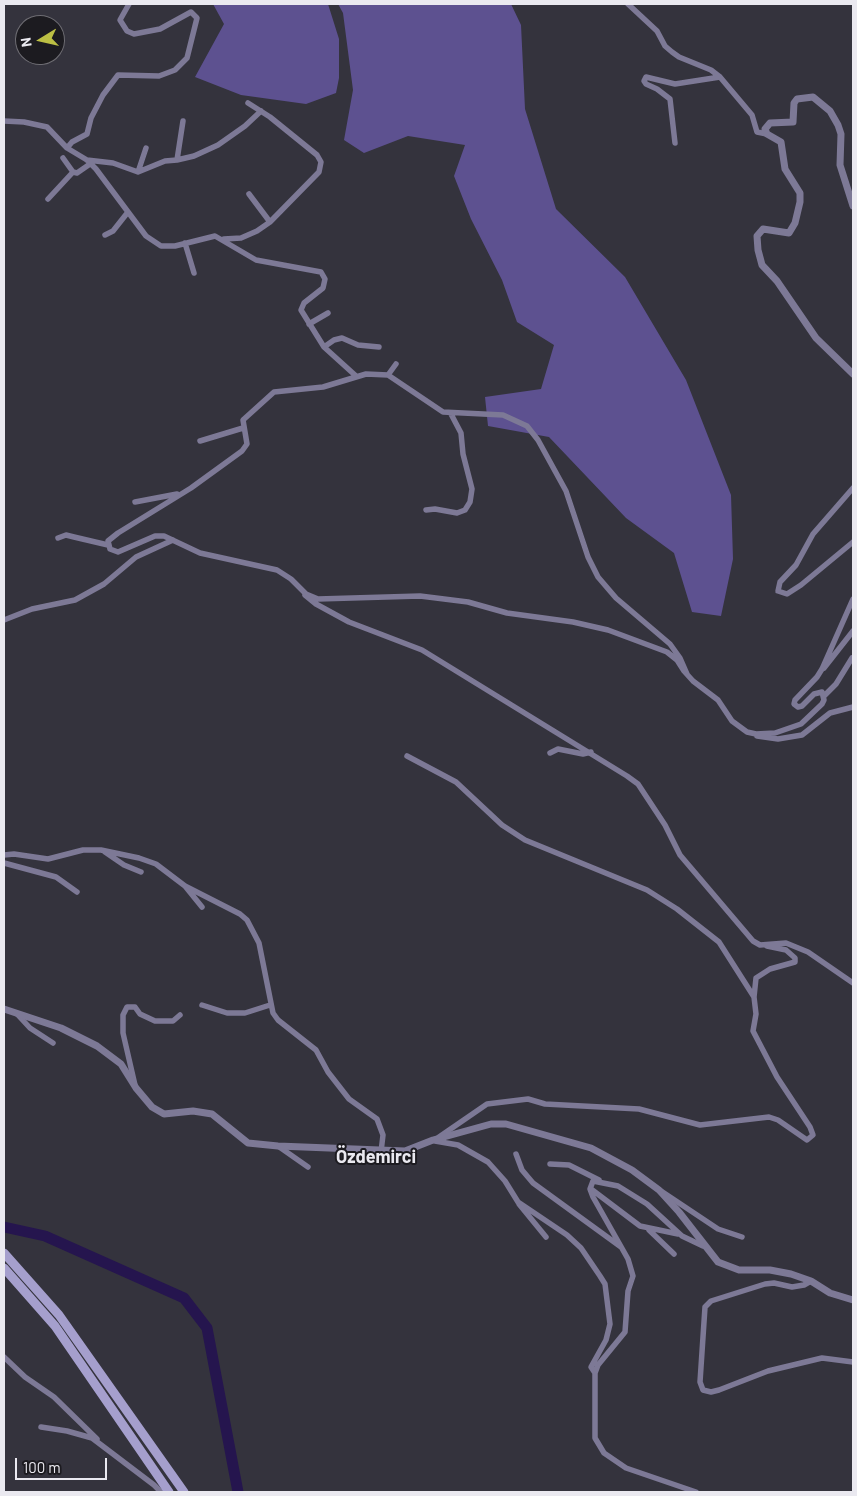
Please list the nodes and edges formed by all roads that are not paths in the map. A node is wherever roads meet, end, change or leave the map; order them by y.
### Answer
1 (129, 4) edge
2 (628, 4) edge
3 (720, 77) junction
4 (248, 103) dead end
5 (261, 111) junction
6 (183, 121) dead end
7 (4, 122) edge
8 (767, 134) junction
9 (675, 144) dead end
10 (67, 148) junction
11 (146, 148) dead end
12 (63, 158) dead end
13 (177, 160) junction
14 (89, 162) junction
15 (73, 172) junction
16 (138, 172) junction
17 (249, 194) dead end
18 (48, 199) dead end
19 (853, 206) edge
20 (128, 212) junction
21 (270, 222) junction
22 (105, 235) dead end
23 (224, 239) junction
24 (186, 243) junction
25 (194, 273) dead end
26 (328, 313) dead end
27 (309, 324) junction
28 (324, 347) junction
29 (379, 347) dead end
30 (396, 364) dead end
31 (853, 374) edge
32 (388, 375) junction
33 (356, 376) junction
34 (451, 414) junction
35 (242, 428) junction
36 (200, 441) dead end
37 (853, 488) edge
38 (186, 491) junction
39 (135, 502) dead end
40 (426, 510) dead end
41 (58, 538) dead end
42 (172, 540) junction
43 (853, 542) edge
44 (108, 545) junction
45 (302, 591) junction
46 (853, 599) edge
47 (4, 620) edge
48 (853, 631) edge
49 (852, 658) edge
50 (822, 669) junction
51 (687, 674) junction
52 (824, 696) junction
53 (853, 707) edge
54 (751, 734) junction
55 (591, 752) junction
56 (550, 753) dead end
57 (407, 756) dead end
58 (101, 850) junction
59 (4, 855) edge
60 (4, 863) edge
61 (141, 872) dead end
62 (185, 886) junction
63 (77, 892) dead end
64 (202, 907) dead end
65 (760, 945) junction
66 (853, 983) edge
67 (754, 997) junction
68 (202, 1005) dead end
69 (270, 1005) junction
70 (4, 1010) edge
71 (18, 1015) junction
72 (180, 1015) dead end
73 (52, 1043) dead end
74 (136, 1088) junction
75 (433, 1140) junction
76 (278, 1146) junction
77 (381, 1152) junction
78 (516, 1154) dead end
79 (550, 1164) dead end
80 (308, 1167) dead end
81 (601, 1181) junction
82 (590, 1189) junction
83 (659, 1190) junction
84 (518, 1202) junction
85 (648, 1229) junction
86 (682, 1236) junction
87 (742, 1236) dead end
88 (546, 1237) dead end
89 (703, 1246) junction
90 (622, 1248) junction
91 (4, 1253) edge
92 (674, 1254) dead end
93 (4, 1268) edge
94 (811, 1281) junction
95 (853, 1300) edge
96 (4, 1357) edge
97 (853, 1362) edge
98 (595, 1373) junction
99 (41, 1427) dead end
100 (106, 1448) junction
101 (161, 1492) edge
102 (169, 1492) edge
103 (184, 1492) edge
104 (696, 1492) edge

1 - 10 street
2 - 3 street
3 - 8 street
3 - 9 street
4 - 5 street
5 - 13 street
5 - 21 street
6 - 13 street
7 - 10 street
8 - 19 street
8 - 31 street
10 - 14 street
11 - 16 street
12 - 15 street
13 - 16 street
14 - 15 street
14 - 16 street
14 - 20 street
15 - 18 street
17 - 21 street
20 - 22 street
20 - 24 street
21 - 23 street
23 - 24 street
23 - 27 street
24 - 25 street
26 - 27 street
27 - 28 street
28 - 29 street
28 - 33 street
30 - 32 street
32 - 33 street
32 - 34 street
33 - 35 street
34 - 40 street
34 - 51 street
35 - 36 street
35 - 38 street
37 - 43 street
38 - 39 street
38 - 44 street
41 - 44 street
42 - 44 street
42 - 45 street
42 - 47 street
45 - 51 street
45 - 55 street
46 - 50 street
48 - 50 street
49 - 52 street
50 - 52 street
51 - 54 street
52 - 54 street
53 - 54 street
55 - 56 street
55 - 65 street
57 - 67 street
58 - 59 street
58 - 61 street
58 - 62 street
60 - 63 street
62 - 64 street
62 - 69 street
65 - 66 street
65 - 67 street
67 - 75 street
68 - 69 street
69 - 77 street
70 - 71 street
71 - 73 street
71 - 74 street
72 - 74 street
74 - 76 street
75 - 77 street
75 - 83 street
75 - 84 street
76 - 77 street
76 - 80 street
78 - 90 street
79 - 81 street
81 - 82 street
81 - 86 street
82 - 85 street
82 - 90 street
83 - 87 street
83 - 89 street
84 - 88 street
84 - 98 street
85 - 86 street
85 - 92 street
86 - 89 street
89 - 94 street
90 - 98 street
91 - 103 main road
93 - 102 main road
94 - 95 street
94 - 97 street
96 - 100 street
98 - 104 street
99 - 100 street
100 - 101 street

